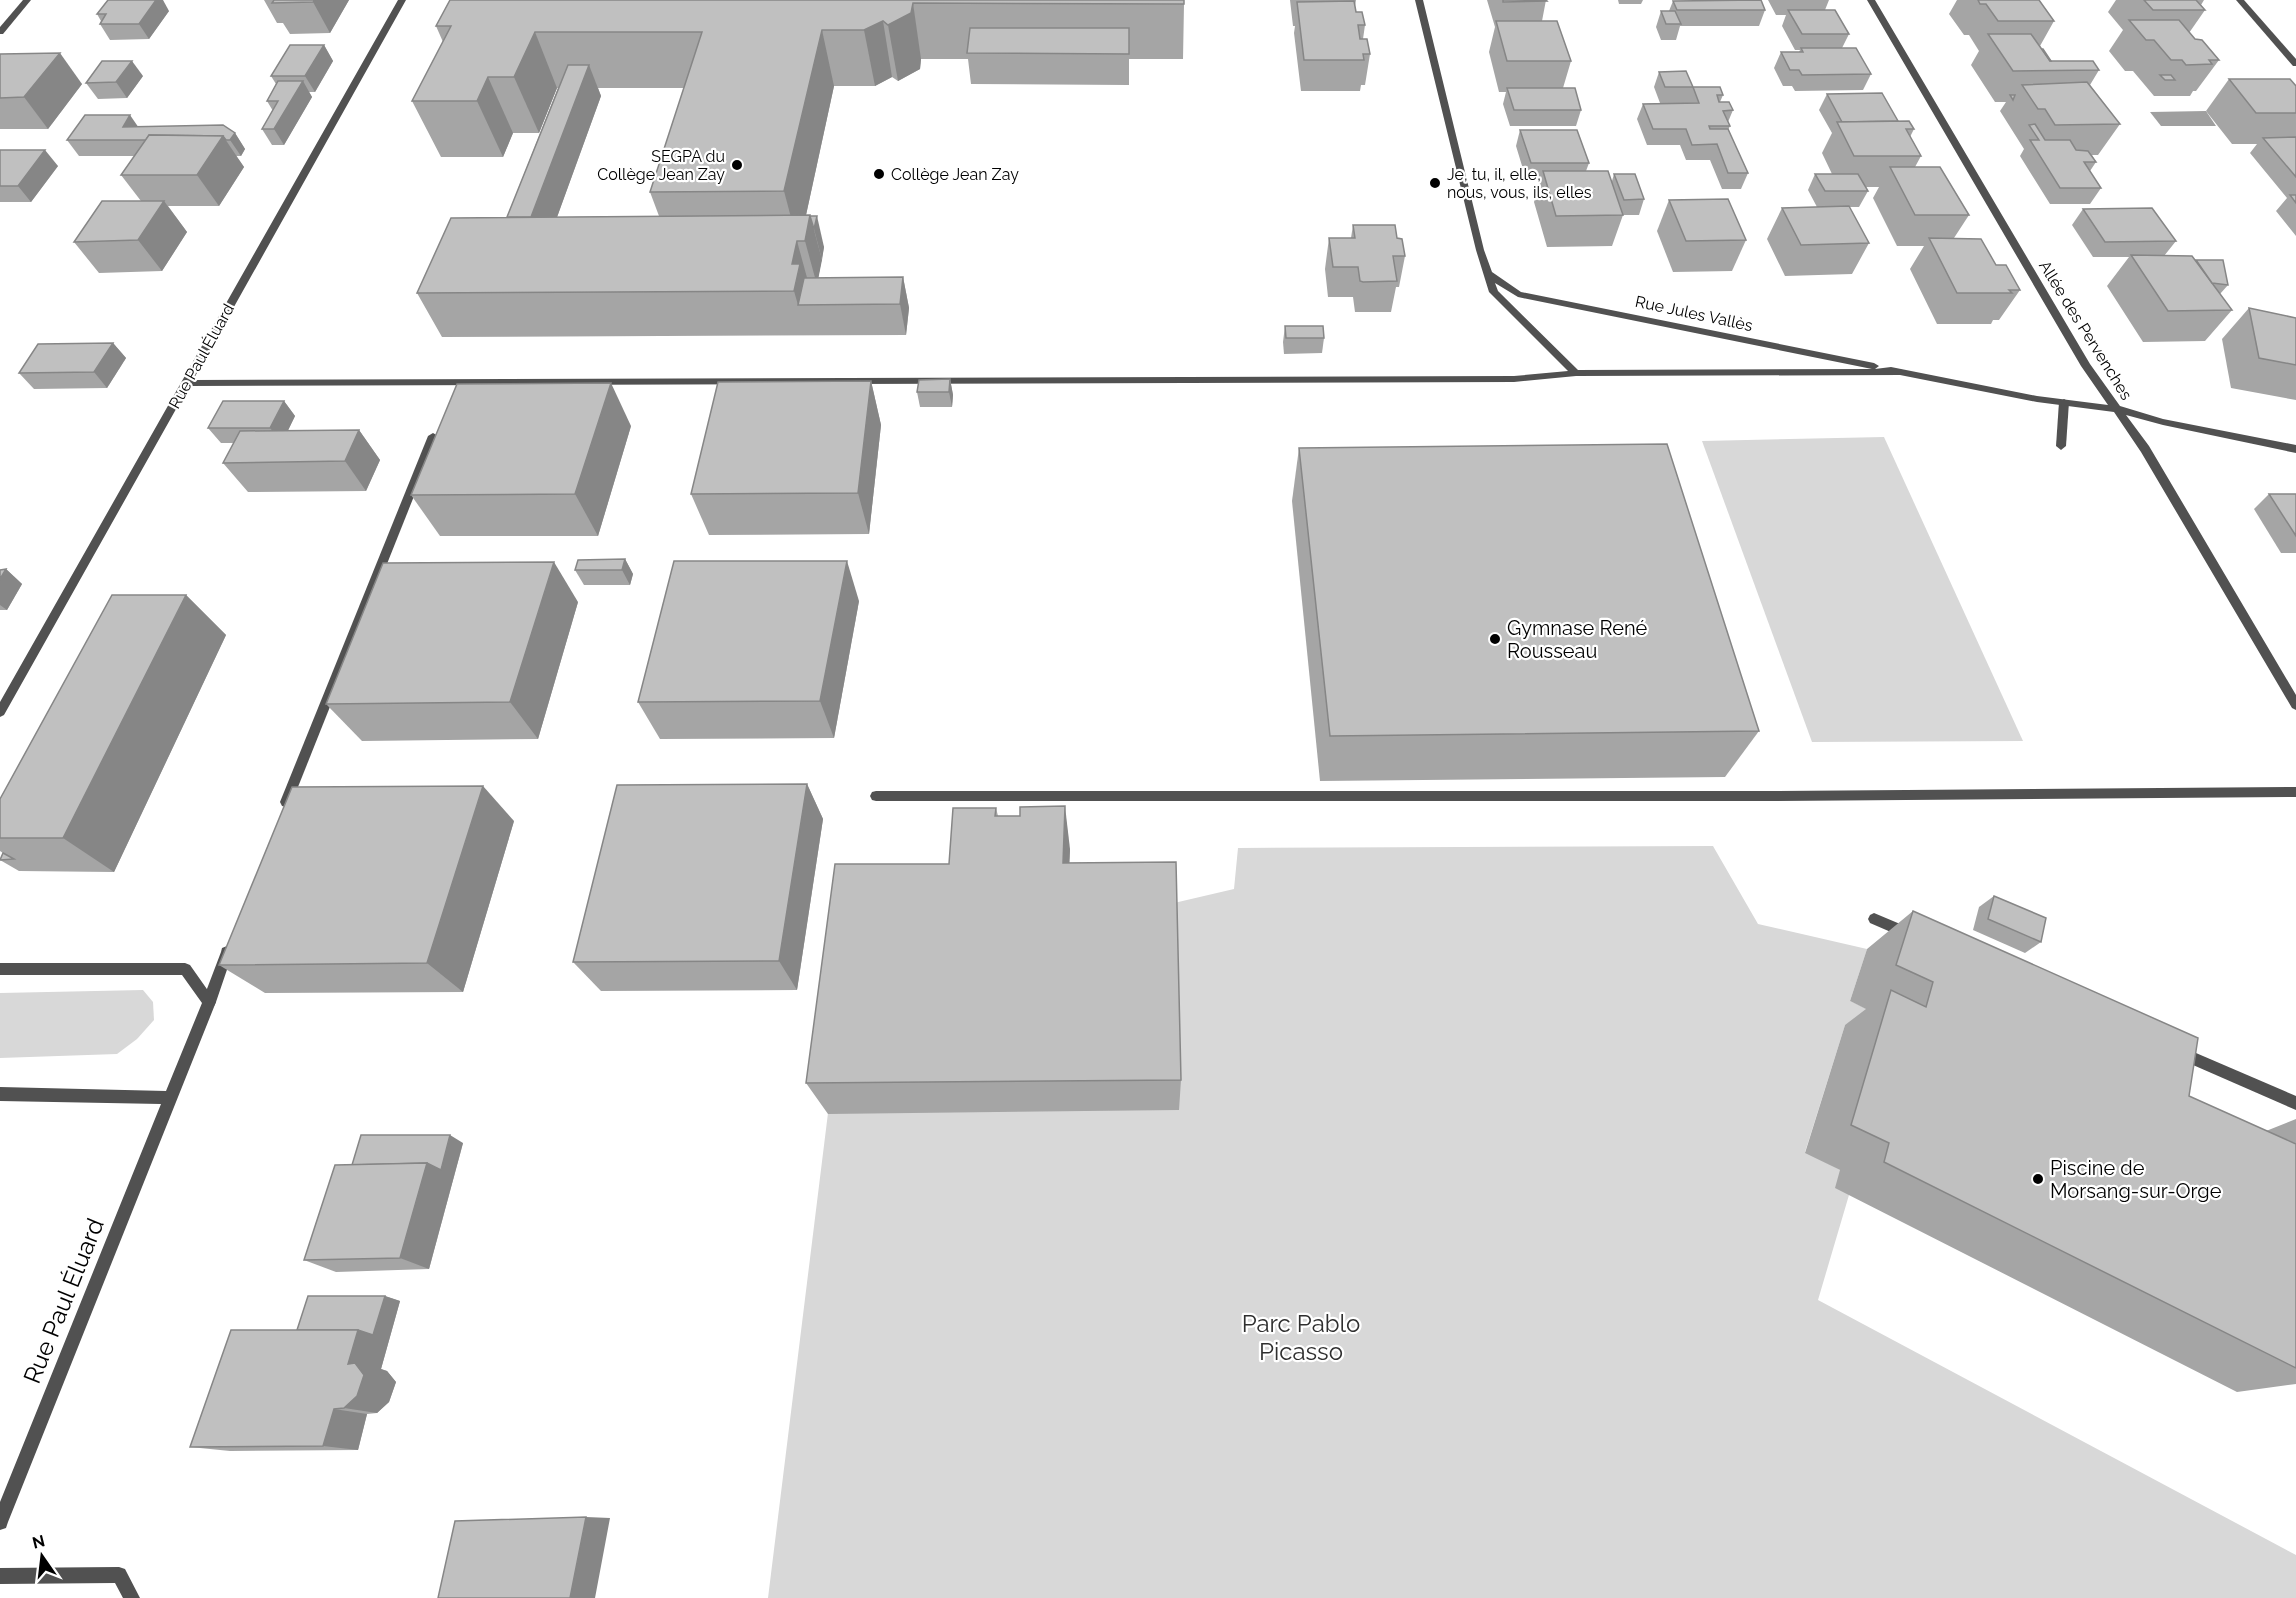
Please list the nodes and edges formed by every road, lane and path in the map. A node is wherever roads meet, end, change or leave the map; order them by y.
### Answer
1 (27, 0) edge
2 (402, 0) edge
3 (1419, 0) edge
4 (1872, 0) edge
5 (2240, 0) edge
6 (0, 32) edge
7 (2296, 64) edge
8 (1487, 273) junction
9 (1899, 372) junction
10 (1576, 373) junction
11 (185, 383) junction
12 (2064, 402) junction
13 (2117, 409) junction
14 (433, 436) edge
15 (2061, 446) dead end
16 (2296, 449) edge
17 (2296, 705) edge
18 (0, 712) edge
19 (2296, 792) edge
20 (876, 796) dead end
21 (279, 819) edge
22 (1874, 919) dead end
23 (232, 938) edge
24 (1917, 938) edge
25 (0, 969) edge
26 (209, 1002) junction
27 (2166, 1046) edge
28 (0, 1094) edge
29 (172, 1098) junction
30 (2296, 1103) edge
31 (0, 1522) edge
32 (0, 1576) edge
33 (132, 1598) edge

1 - 6 street
2 - 11 street, Rue Paul Éluard
3 - 8 street
4 - 13 street, Allée des Pervenches
5 - 7 street
8 - 9 street, Rue Jules Vallès
8 - 10 street
9 - 10 street
9 - 12 street
10 - 11 street
11 - 18 street, Rue Paul Éluard
12 - 13 street
12 - 15 street
13 - 16 street
13 - 17 street, Allée des Pervenches
14 - 21 street
19 - 20 street
22 - 24 street
23 - 26 street, Rue Paul Éluard
25 - 26 street
26 - 29 street, Rue Paul Éluard
27 - 30 street
28 - 29 street
29 - 31 street, Rue Paul Éluard
32 - 33 street

